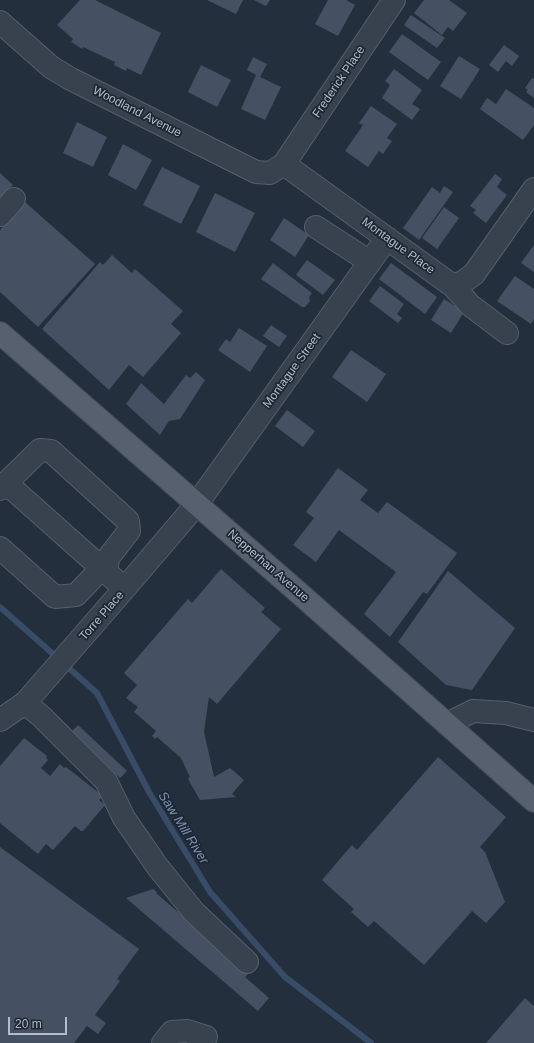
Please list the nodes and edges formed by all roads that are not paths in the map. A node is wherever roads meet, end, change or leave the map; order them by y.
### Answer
1 (394, 0) edge
2 (0, 22) edge
3 (284, 164) junction
4 (534, 188) edge
5 (14, 199) dead end
6 (0, 215) edge
7 (316, 227) dead end
8 (387, 238) junction
9 (370, 262) junction
10 (453, 286) junction
11 (0, 333) edge
12 (507, 333) dead end
13 (3, 486) edge
14 (196, 505) junction
15 (0, 548) edge
16 (106, 572) junction
17 (125, 588) junction
18 (25, 703) junction
19 (0, 720) edge
20 (534, 720) edge
21 (447, 724) junction
22 (534, 801) edge
23 (246, 962) dead end
24 (206, 1037) dead end
25 (163, 1043) edge

1 - 3 street, Frederick Place
2 - 3 street, Woodland Avenue
3 - 8 street, Montague Place
4 - 10 street
5 - 6 street
7 - 9 street
8 - 9 street, Montague Street
8 - 10 street, Montague Place
9 - 14 street, Montague Street
10 - 12 street, Montague Place
11 - 14 main road, Nepperhan Avenue
13 - 16 street
13 - 16 street
14 - 17 street, Torre Place
14 - 21 main road, Nepperhan Avenue
15 - 16 street
16 - 17 street
17 - 18 street, Torre Place
18 - 19 street, Torre Place
18 - 23 street
20 - 21 street
21 - 22 main road, Nepperhan Avenue
24 - 25 street

